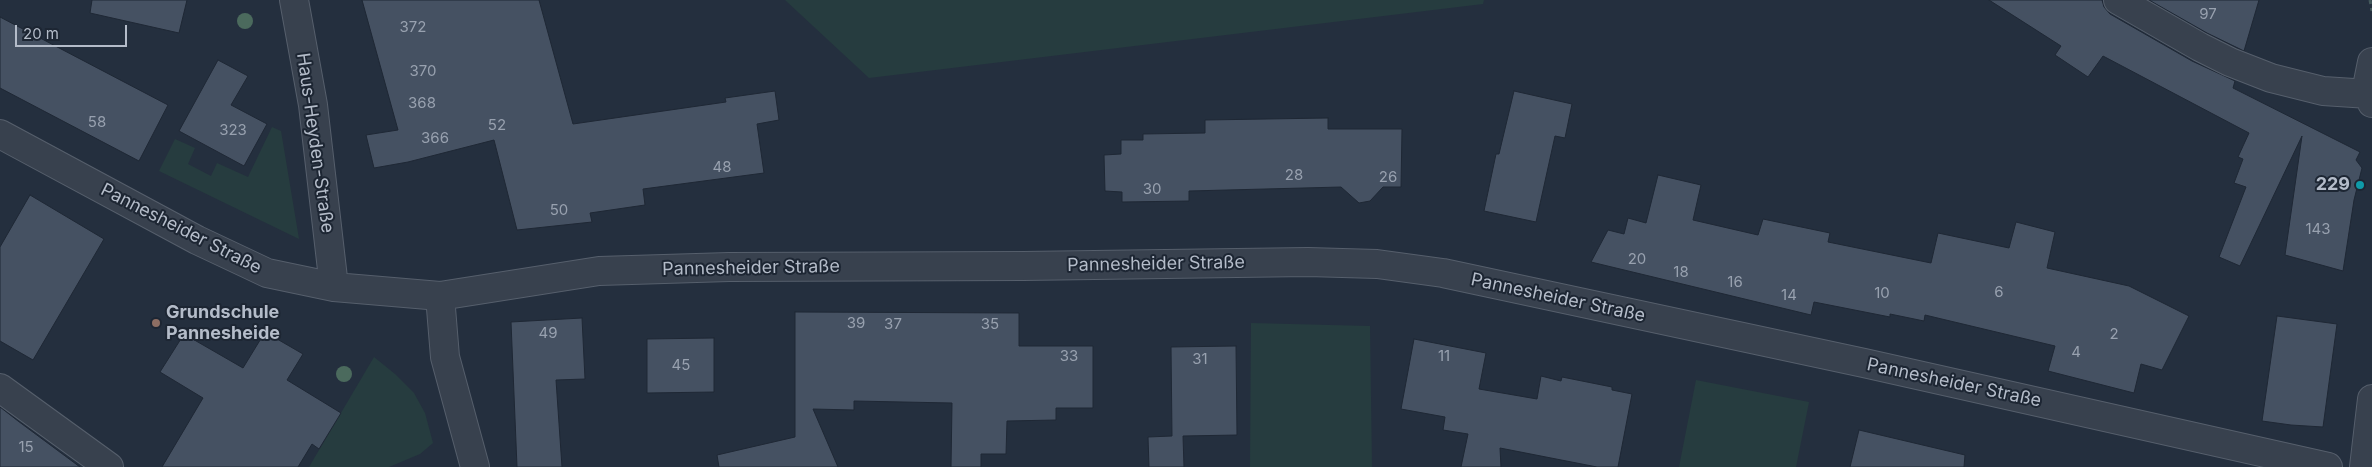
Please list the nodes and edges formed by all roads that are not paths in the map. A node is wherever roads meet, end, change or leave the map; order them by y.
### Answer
1 (294, 0) edge
2 (2118, 0) edge
3 (2372, 62) edge
4 (2371, 99) edge
5 (0, 134) edge
6 (334, 287) junction
7 (440, 296) junction
8 (0, 388) edge
9 (2372, 398) edge
10 (109, 467) edge
11 (475, 467) edge
12 (2328, 467) edge
13 (2364, 467) edge

1 - 6 street, Haus-Heyden-Straße
2 - 4 street
3 - 4 street
5 - 6 street, Pannesheider Straße
6 - 7 street, Pannesheider Straße
7 - 11 street
7 - 12 street, Pannesheider Straße
8 - 10 street
9 - 13 street

